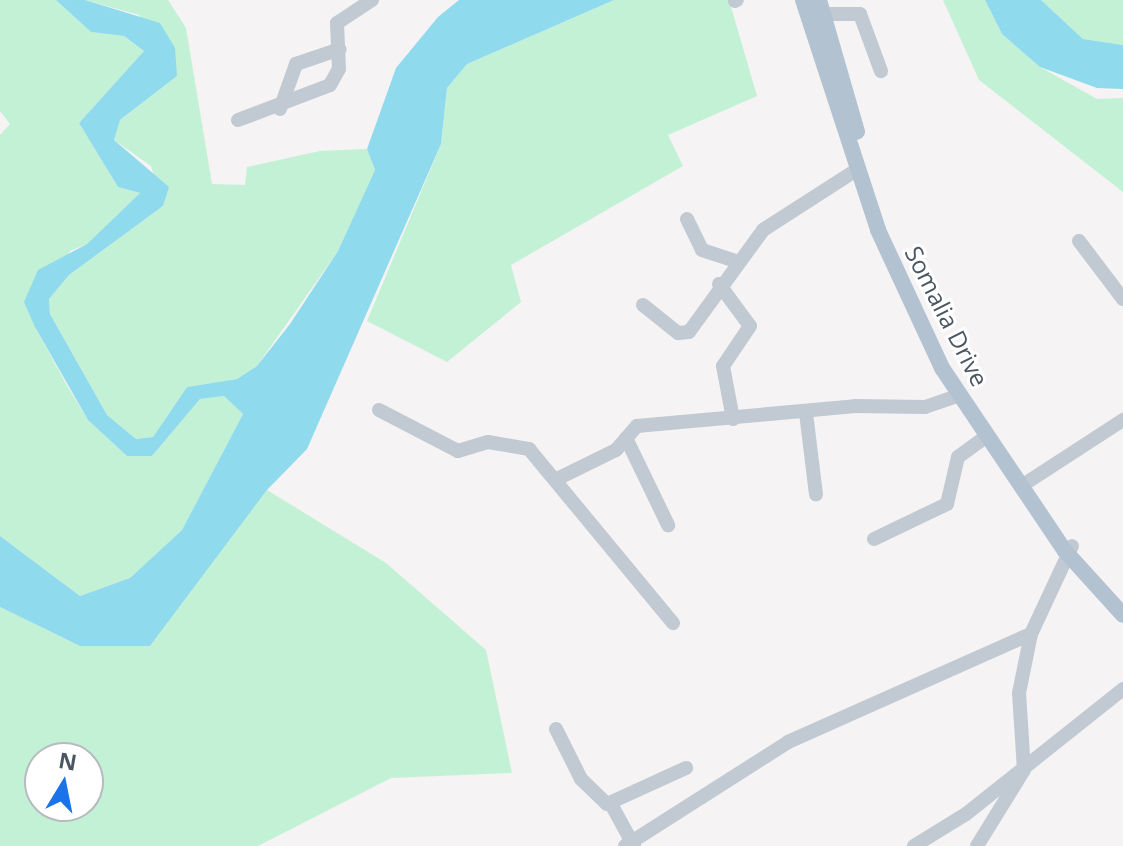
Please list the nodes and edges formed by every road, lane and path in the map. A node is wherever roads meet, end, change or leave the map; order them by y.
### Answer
1 (372, 0) edge
2 (803, 0) edge
3 (821, 7) edge
4 (340, 49) junction
5 (881, 71) dead end
6 (280, 109) junction
7 (238, 120) dead end
8 (858, 169) junction
9 (687, 219) dead end
10 (1079, 241) dead end
11 (735, 261) junction
12 (719, 284) junction
13 (1123, 299) edge
14 (643, 305) dead end
15 (959, 395) junction
16 (379, 410) dead end
17 (806, 413) junction
18 (733, 419) junction
19 (1123, 420) edge
20 (986, 437) junction
21 (626, 438) junction
22 (559, 478) junction
23 (1026, 483) junction
24 (816, 494) dead end
25 (668, 525) dead end
26 (874, 539) dead end
27 (1068, 548) junction
28 (1123, 606) edge
29 (1123, 615) edge
30 (673, 623) dead end
31 (1031, 634) junction
32 (1123, 689) edge
33 (556, 729) dead end
34 (686, 768) dead end
35 (1024, 770) junction
36 (611, 804) junction
37 (630, 845) edge
38 (914, 846) edge
39 (977, 846) edge

1 - 4 street
2 - 8 main road, Somalia Drive
3 - 5 street
3 - 23 main road, Somalia Drive
4 - 6 street
4 - 6 street
6 - 7 street
8 - 11 street
8 - 15 main road, Somalia Drive
9 - 11 street
10 - 13 street
11 - 12 street
12 - 14 street
12 - 18 street
15 - 17 street
15 - 20 main road, Somalia Drive
16 - 22 street
17 - 18 street
17 - 24 street
18 - 21 street
19 - 23 street
20 - 26 street
20 - 27 main road, Somalia Drive
21 - 22 street
21 - 25 street
22 - 30 street
23 - 27 main road, Somalia Drive
27 - 28 main road, Somalia Drive
27 - 29 main road, Somalia Drive
27 - 31 street
31 - 35 street
31 - 37 street
32 - 35 street
33 - 36 street
34 - 36 street
35 - 38 street
35 - 39 street
36 - 37 street

